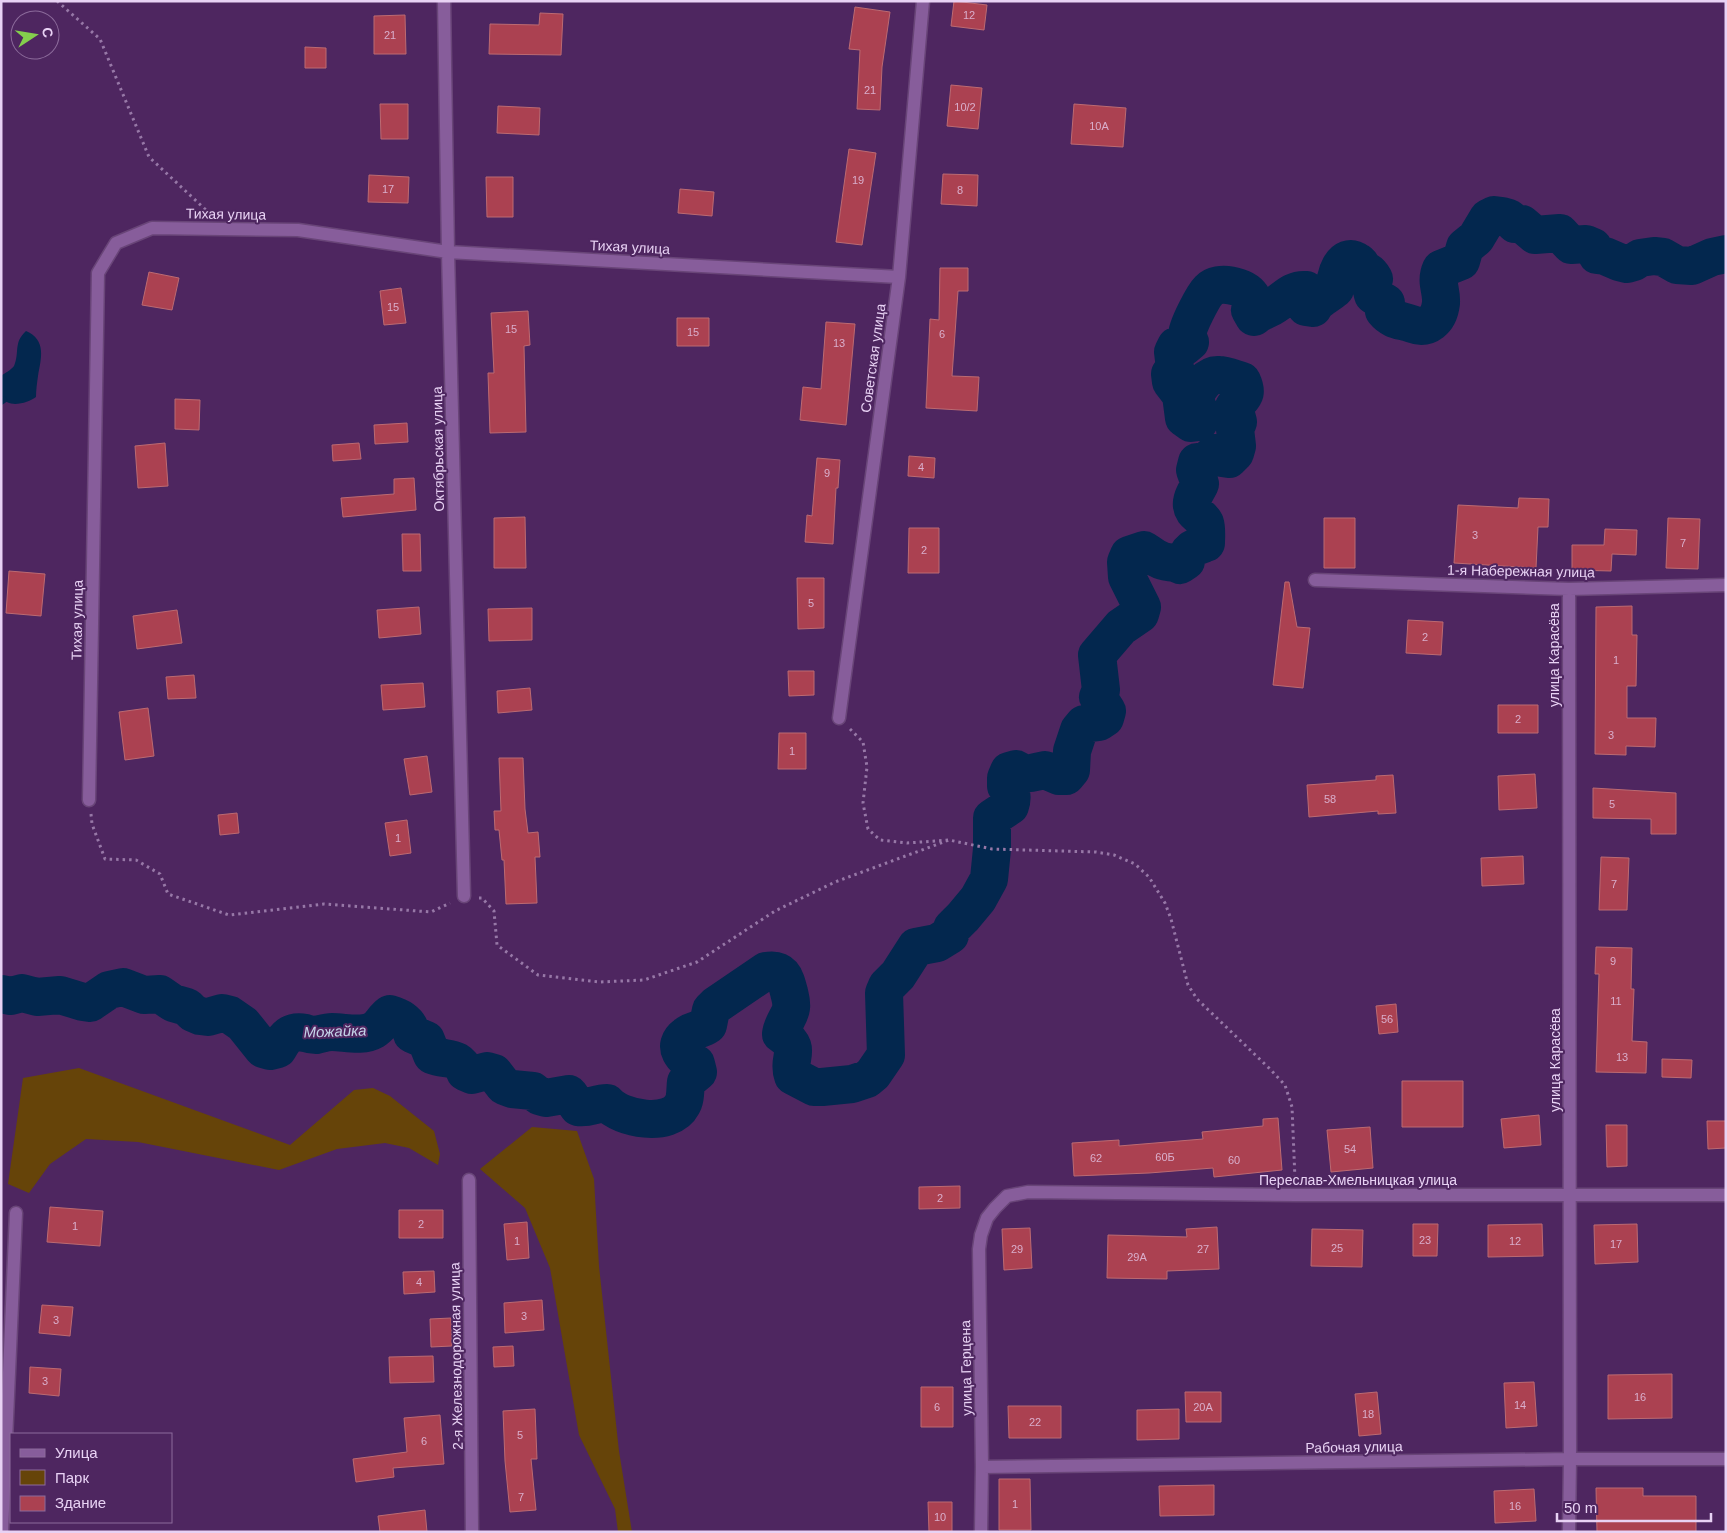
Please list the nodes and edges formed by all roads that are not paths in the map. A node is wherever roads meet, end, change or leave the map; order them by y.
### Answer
1 (444, 1) edge
2 (923, 1) edge
3 (448, 252) junction
4 (899, 277) junction
5 (1315, 580) dead end
6 (1726, 585) edge
7 (1569, 588) junction
8 (839, 718) road end
9 (89, 800) road end
10 (464, 896) road end
11 (469, 1180) dead end
12 (1570, 1195) junction
13 (1726, 1195) edge
14 (996, 1208) joint
15 (16, 1213) dead end
16 (1726, 1459) edge
17 (1570, 1460) junction
18 (982, 1467) junction
19 (2, 1532) edge
20 (472, 1532) edge
21 (981, 1532) edge
22 (1569, 1532) edge

1 - 3 street, Октябрьская улица
2 - 4 street, Советская улица
3 - 4 street, Тихая улица
3 - 9 street, Тихая улица
3 - 10 street, Октябрьская улица
4 - 8 street, Советская улица
5 - 7 street, 1-я Набережная улица
6 - 7 street, 1-я Набережная улица
7 - 12 street, улица Карасёва
11 - 20 street, 2-я Железнодорожная улица
12 - 13 street, Переслав-Хмельницкая улица
12 - 14 street, Переслав-Хмельницкая улица
12 - 17 street, улица Карасёва
14 - 18 street, улица Герцена
15 - 19 street
16 - 17 street, Рабочая улица
17 - 18 street, Рабочая улица
17 - 22 street, улица Карасёва
18 - 21 street, улица Герцена

